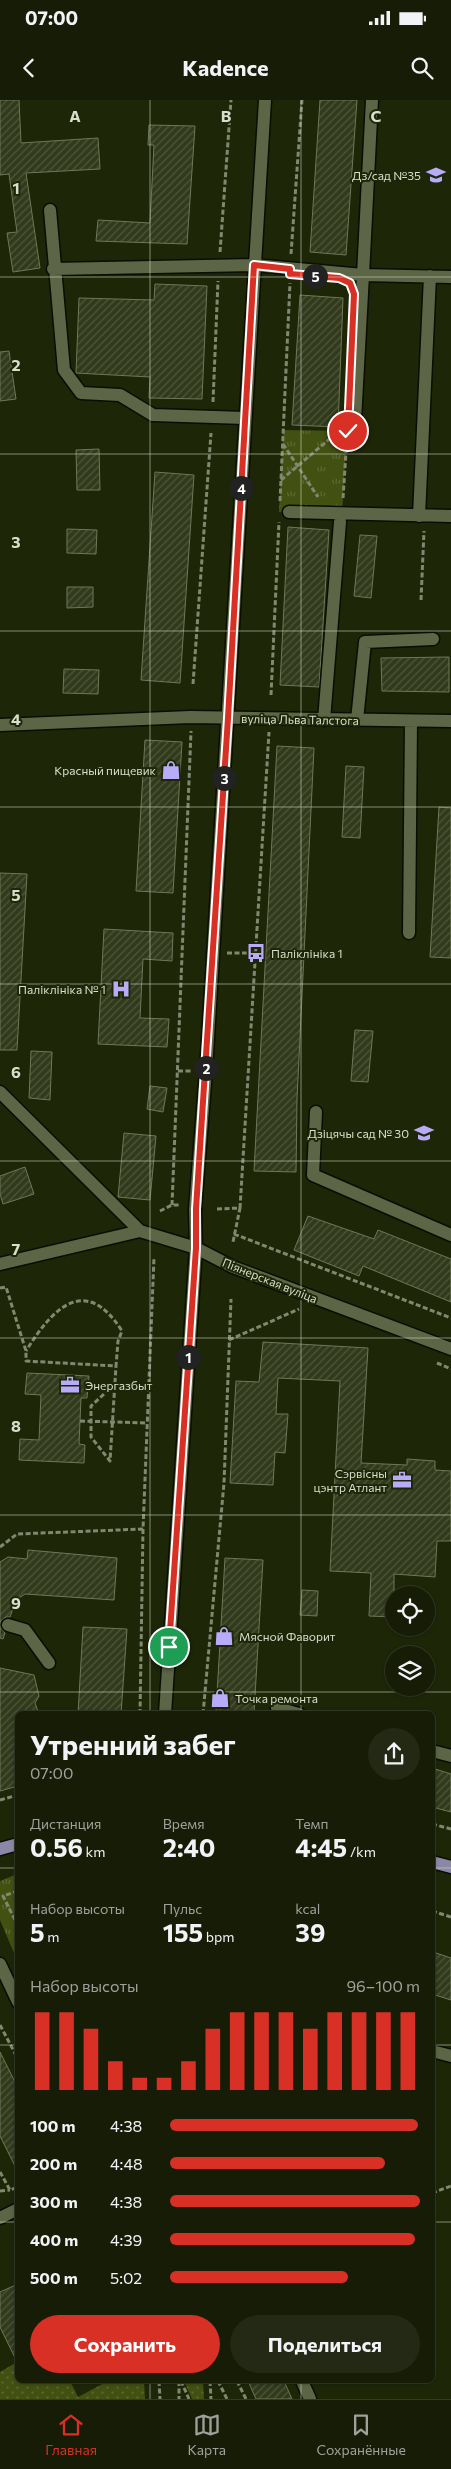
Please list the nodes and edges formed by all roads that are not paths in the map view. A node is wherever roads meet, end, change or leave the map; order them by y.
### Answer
1 (265, 100) edge
2 (372, 100) edge
3 (50, 210) dead end
4 (254, 265) junction
5 (53, 270) junction
6 (363, 275) junction
7 (430, 276) junction
8 (451, 277) edge
9 (245, 418) junction
10 (354, 439) dead end
11 (282, 510) road end
12 (421, 516) junction
13 (451, 516) edge
14 (341, 518) junction
15 (433, 640) dead end
16 (228, 718) junction
17 (324, 720) junction
18 (357, 720) junction
19 (411, 721) junction
20 (451, 721) edge
21 (0, 725) edge
22 (409, 933) dead end
23 (0, 1092) edge
24 (316, 1112) dead end
25 (140, 1232) junction
26 (451, 1235) edge
27 (196, 1248) junction
28 (0, 1264) edge
29 (451, 1349) edge
30 (8, 1625) dead end
31 (49, 1662) dead end
32 (277, 1708) dead end
33 (165, 1711) edge
34 (288, 1711) edge
35 (435, 1751) edge
36 (451, 1756) edge
37 (15, 1845) edge
38 (0, 1849) edge
39 (435, 1863) edge
40 (451, 1867) edge
41 (0, 1964) edge
42 (15, 1996) edge
43 (435, 2052) edge
44 (451, 2056) edge
45 (15, 2210) edge
46 (0, 2218) edge
47 (303, 2383) edge
48 (310, 2399) edge

1 - 4 street
2 - 6 street
3 - 5 street
4 - 5 street
4 - 6 street
4 - 9 street
5 - 9 street
6 - 7 street
6 - 10 street
7 - 8 street
7 - 12 street
9 - 16 street
11 - 14 street
12 - 13 street
12 - 14 street
14 - 17 street
15 - 18 street
16 - 17 street, вуліца Льва Талстога
16 - 21 street, вуліца Льва Талстога
16 - 27 street
17 - 18 street, вуліца Льва Талстога
18 - 19 street, вуліца Льва Талстога
19 - 20 street, вуліца Льва Талстога
19 - 22 street
23 - 25 street
24 - 26 street
25 - 27 street, Піянерская вуліца
25 - 28 street, Піянерская вуліца
27 - 29 street, Піянерская вуліца
27 - 33 street
30 - 31 street
32 - 34 street
35 - 36 street
37 - 38 main road
39 - 40 main road
41 - 42 street
43 - 44 street
45 - 46 street
47 - 48 street

